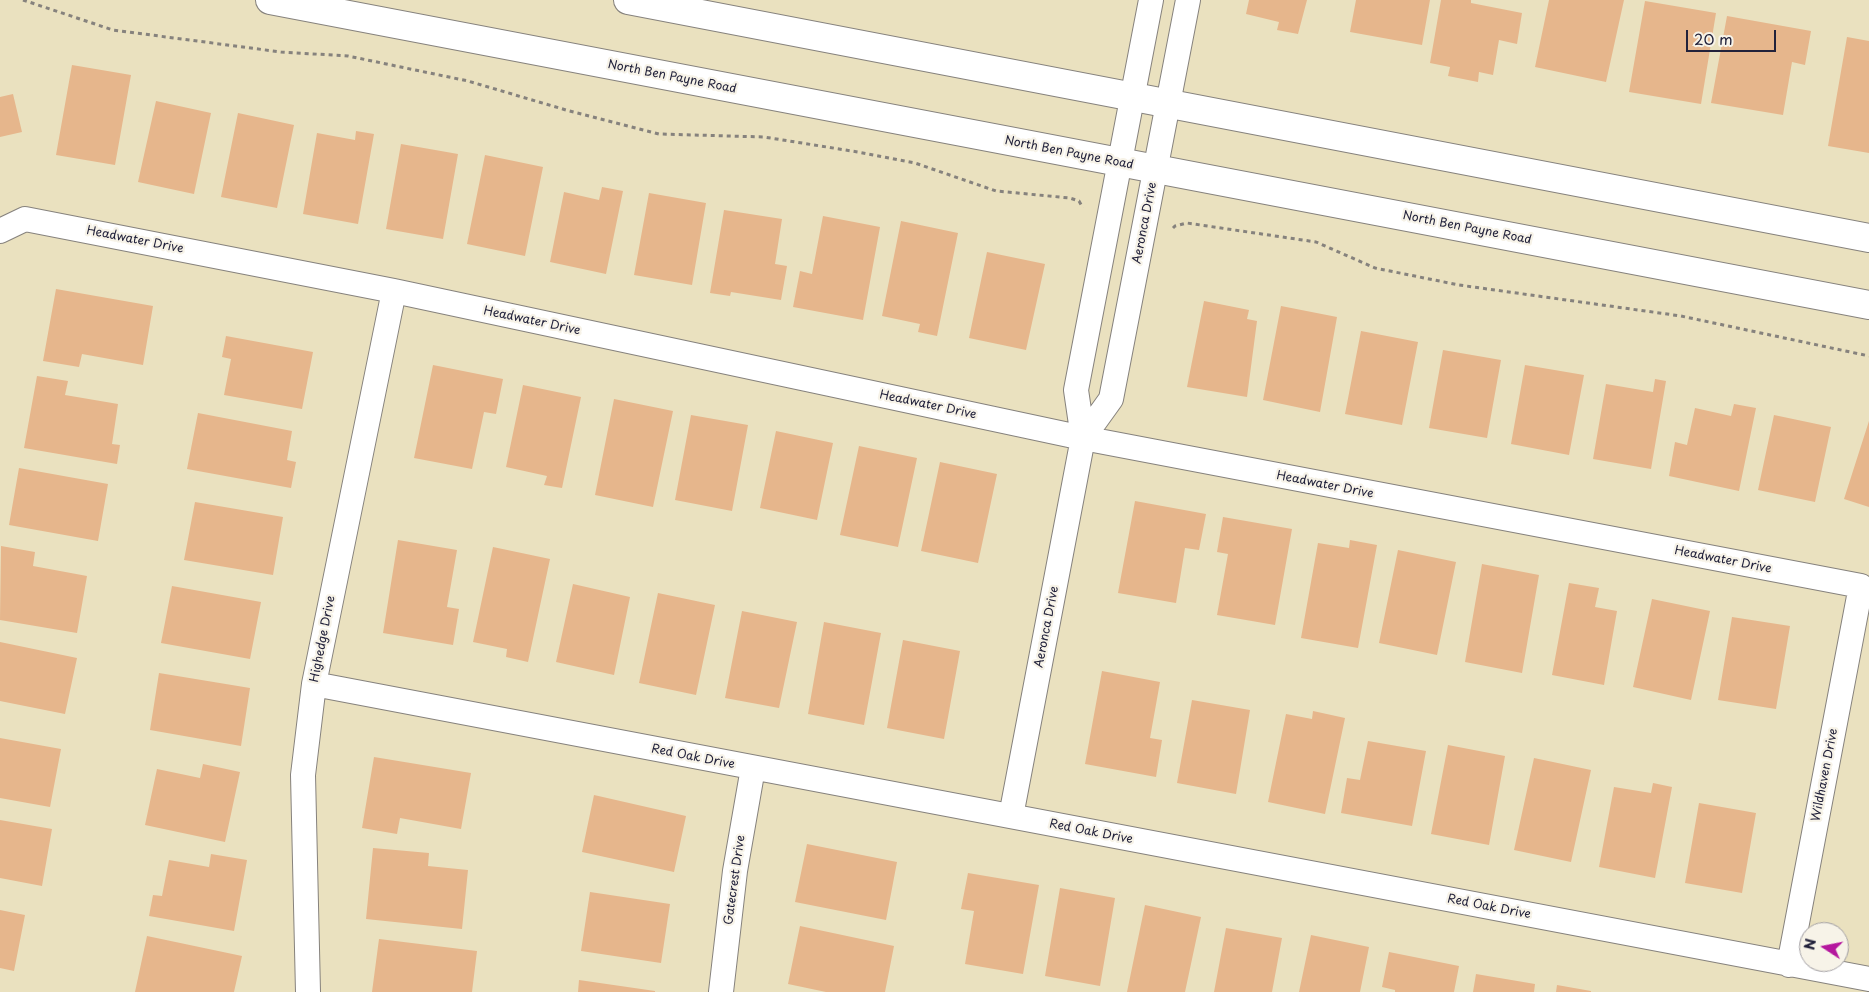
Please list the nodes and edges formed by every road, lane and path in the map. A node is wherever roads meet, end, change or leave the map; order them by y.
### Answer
1 (23, 0) edge
2 (270, 0) edge
3 (628, 0) edge
4 (1152, 0) edge
5 (1188, 0) edge
6 (1133, 97) junction
7 (1168, 104) junction
8 (1120, 163) junction
9 (1156, 169) junction
10 (1108, 230) junction
11 (0, 232) edge
12 (1143, 236) junction
13 (1869, 238) edge
14 (394, 292) junction
15 (1869, 305) edge
16 (1869, 356) edge
17 (1083, 438) junction
18 (1861, 586) joint
19 (314, 684) junction
20 (753, 768) junction
21 (1011, 816) junction
22 (1789, 964) junction
23 (1869, 979) edge
24 (308, 992) edge
25 (722, 992) edge

1 - 10 path
2 - 8 street, North Ben Payne Road
3 - 6 street
4 - 6 street, Aeronca Drive
5 - 7 street, Aeronca Drive
6 - 7 street
6 - 8 street, Aeronca Drive
7 - 9 street, Aeronca Drive
7 - 13 street
8 - 9 street, North Ben Payne Road
8 - 10 street, Aeronca Drive
9 - 12 street, Aeronca Drive
9 - 15 street, North Ben Payne Road
10 - 17 street, Aeronca Drive
11 - 14 street, Headwater Drive
12 - 16 path
12 - 17 street, Aeronca Drive
14 - 17 street, Headwater Drive
14 - 19 street, Highedge Drive
17 - 18 street, Headwater Drive
17 - 21 street, Aeronca Drive
18 - 22 street, Wildhaven Drive
19 - 20 street, Red Oak Drive
19 - 24 street, Highedge Drive
20 - 21 street, Red Oak Drive
20 - 25 street, Gatecrest Drive
21 - 22 street, Red Oak Drive
22 - 23 street, Red Oak Drive

